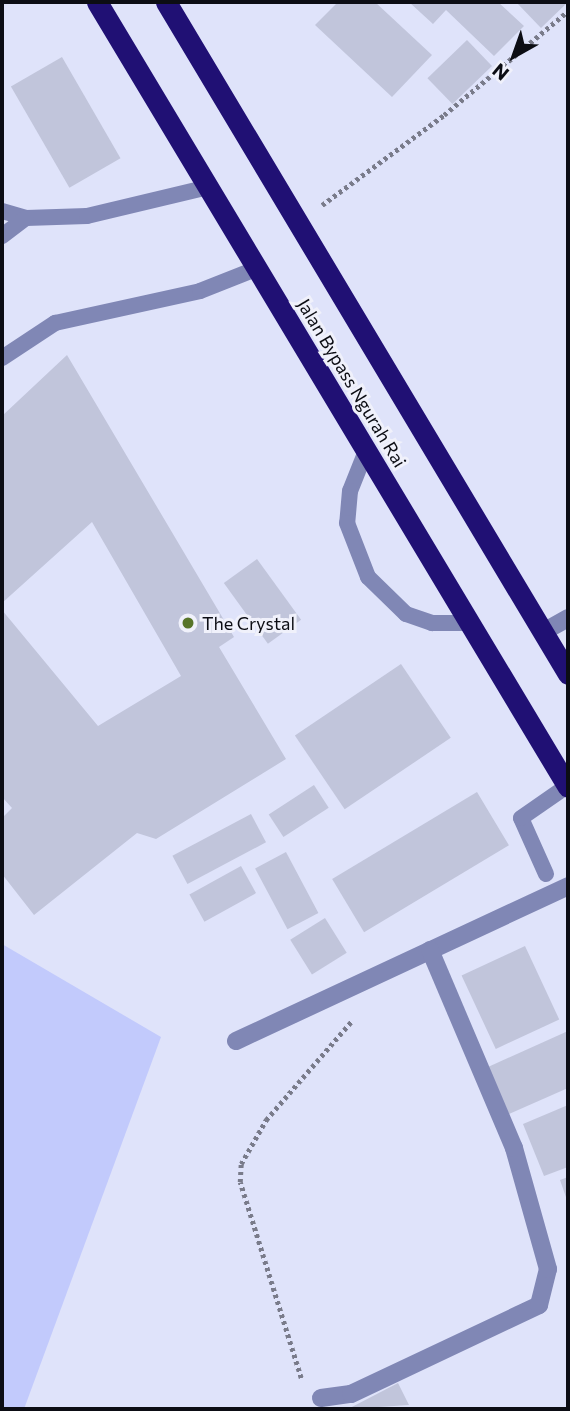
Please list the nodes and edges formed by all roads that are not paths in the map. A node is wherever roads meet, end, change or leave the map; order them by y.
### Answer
1 (97, 2) edge
2 (166, 2) edge
3 (209, 187) junction
4 (2, 211) edge
5 (26, 218) junction
6 (2, 236) edge
7 (258, 268) junction
8 (2, 358) edge
9 (366, 451) junction
10 (568, 618) edge
11 (470, 623) junction
12 (543, 632) junction
13 (568, 674) edge
14 (568, 786) edge
15 (546, 874) dead end
16 (568, 886) edge
17 (430, 950) junction
18 (236, 1041) dead end
19 (321, 1398) road end

1 - 3 highway, Jalan Bypass Ngurah Rai
2 - 12 highway, Jalan Bypass Ngurah Rai
3 - 5 lane
3 - 7 highway, Jalan Bypass Ngurah Rai
4 - 5 lane
5 - 6 lane
7 - 8 lane
7 - 9 highway, Jalan Bypass Ngurah Rai
9 - 11 highway, Jalan Bypass Ngurah Rai
9 - 11 lane
10 - 12 street
11 - 14 highway, Jalan Bypass Ngurah Rai
12 - 13 highway, Jalan Bypass Ngurah Rai
14 - 15 lane
16 - 17 street
17 - 18 street
17 - 19 street

